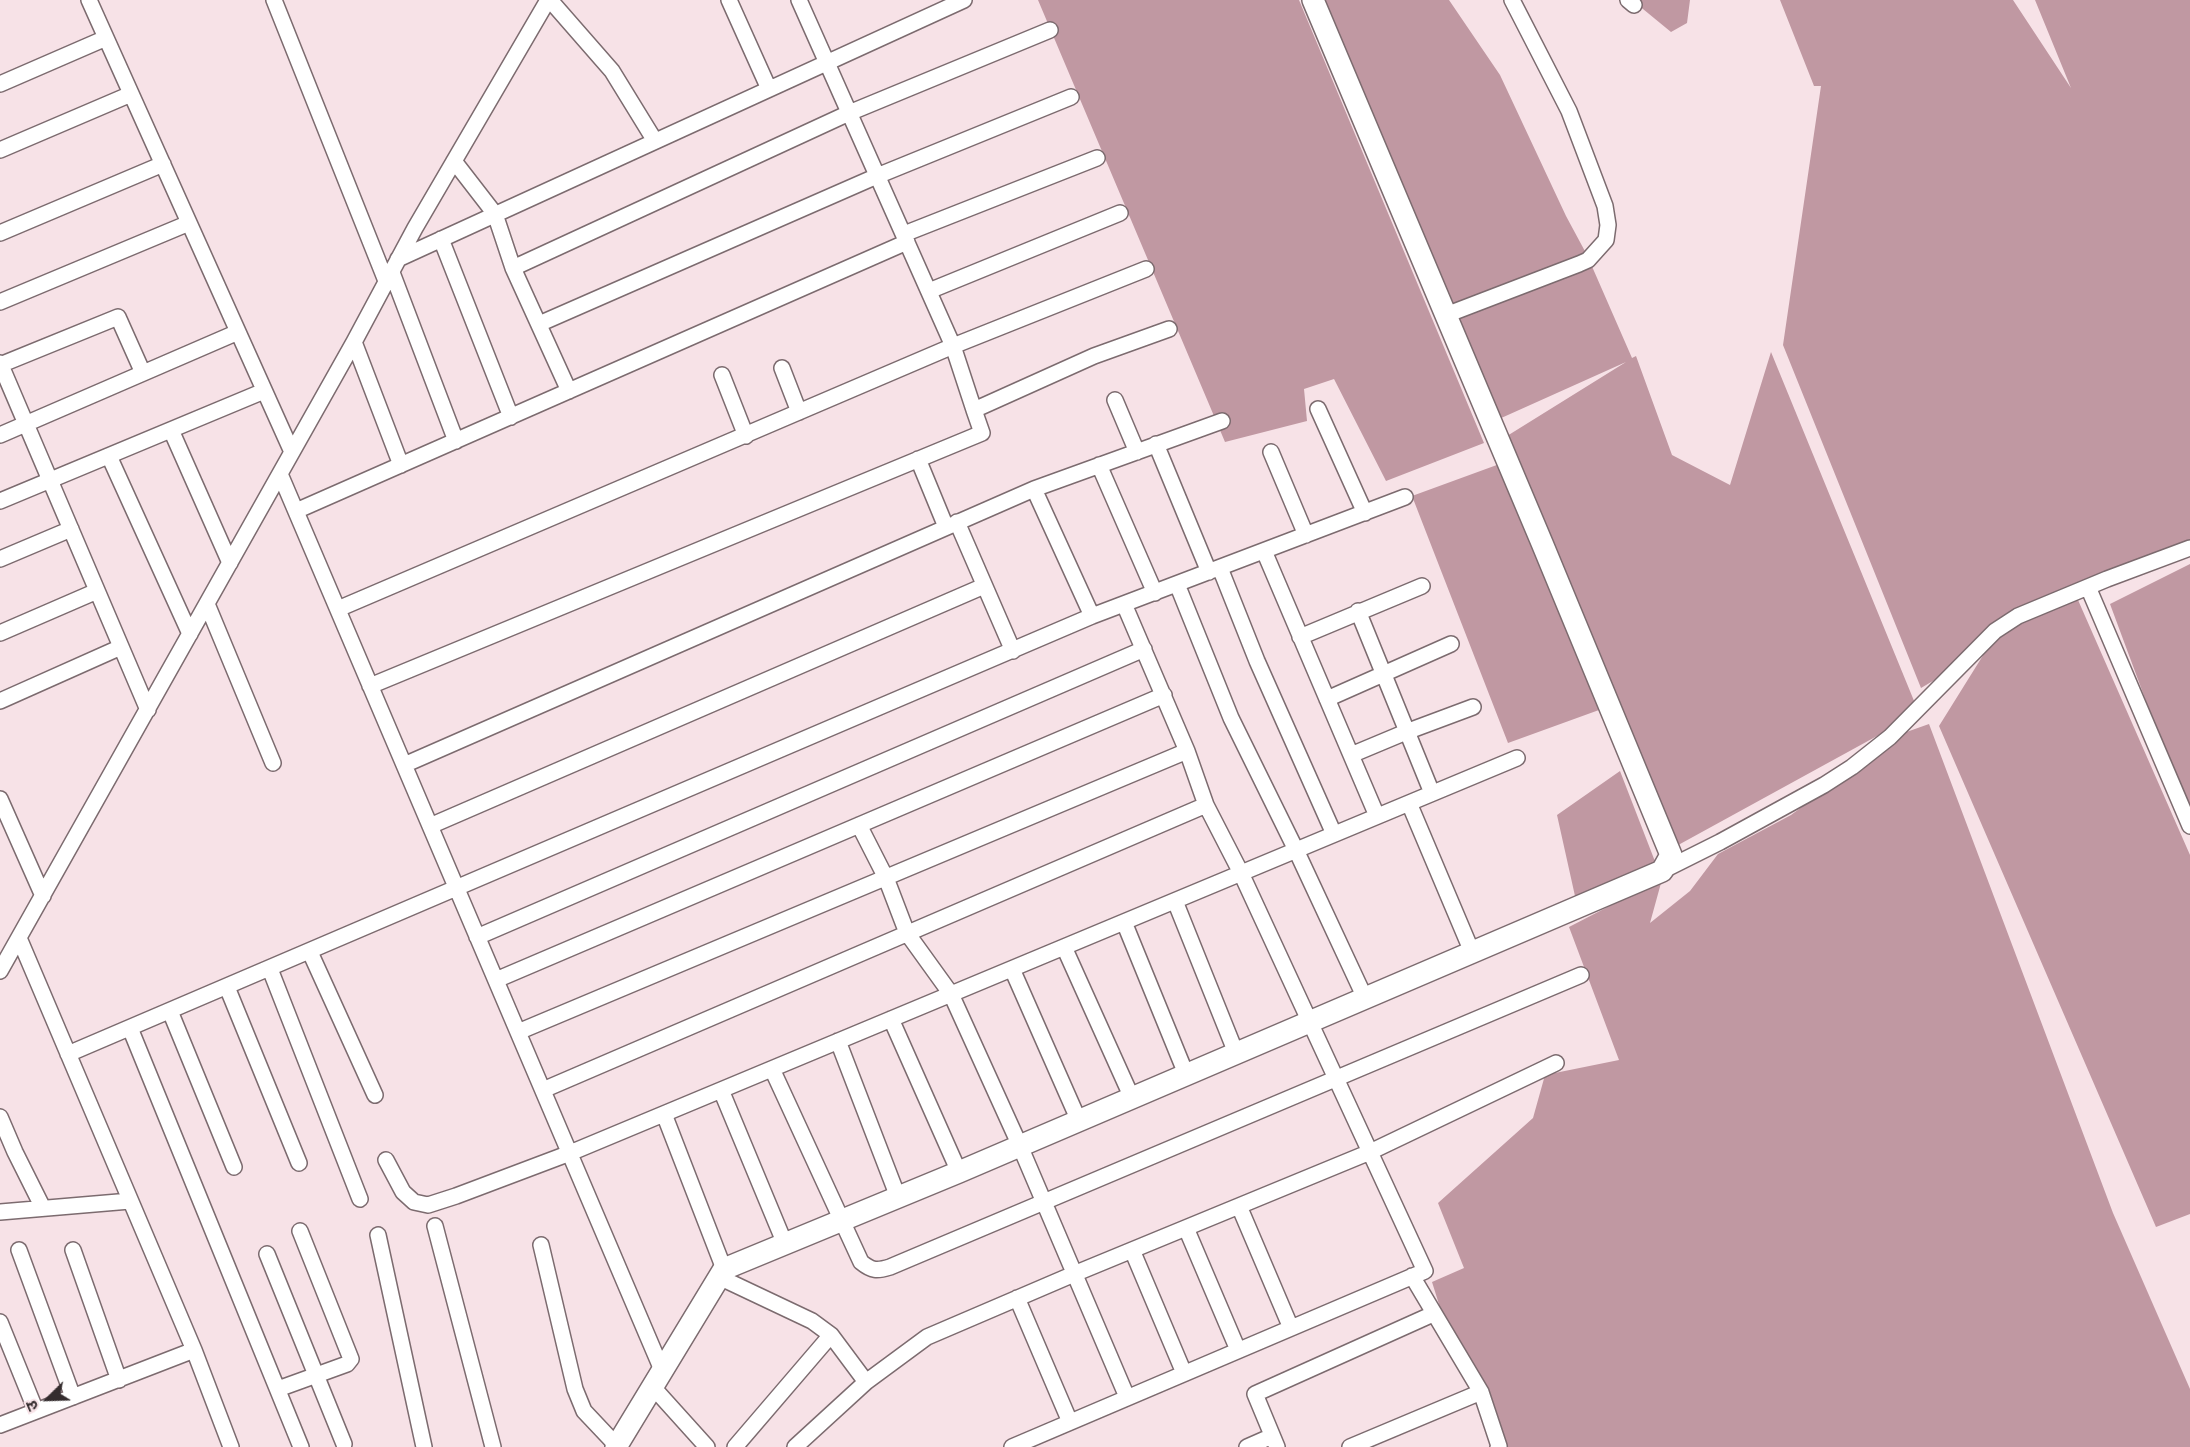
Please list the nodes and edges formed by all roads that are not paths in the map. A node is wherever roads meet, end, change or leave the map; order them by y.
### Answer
1 (89, 0) edge
2 (274, 0) edge
3 (549, 0) edge
4 (729, 0) edge
5 (964, 0) edge
6 (1313, 0) edge
7 (1512, 0) edge
8 (804, 2) edge
9 (1050, 30) dead end
10 (106, 38) junction
11 (827, 62) junction
12 (0, 84) edge
13 (769, 89) junction
14 (131, 94) junction
15 (1071, 97) dead end
16 (849, 113) junction
17 (655, 141) junction
18 (0, 150) edge
19 (1097, 158) dead end
20 (454, 161) junction
21 (163, 165) junction
22 (877, 176) junction
23 (1120, 213) dead end
24 (495, 214) junction
25 (189, 223) junction
26 (0, 233) edge
27 (905, 238) junction
28 (441, 239) junction
29 (513, 268) junction
30 (1146, 269) dead end
31 (392, 270) junction
32 (928, 291) junction
33 (0, 302) edge
34 (1446, 315) junction
35 (539, 324) junction
36 (1169, 329) dead end
37 (238, 332) junction
38 (354, 342) junction
39 (953, 346) junction
40 (0, 364) edge
41 (782, 368) dead end
42 (142, 373) junction
43 (722, 375) dead end
44 (264, 391) junction
45 (569, 391) junction
46 (1115, 400) dead end
47 (1318, 409) dead end
48 (974, 410) junction
49 (799, 412) junction
50 (511, 417) junction
51 (1222, 421) dead end
52 (26, 424) junction
53 (171, 430) junction
54 (0, 435) edge
55 (747, 436) junction
56 (456, 441) junction
57 (1156, 444) junction
58 (292, 452) junction
59 (1137, 452) junction
60 (1271, 452) dead end
61 (109, 456) junction
62 (918, 459) junction
63 (401, 465) junction
64 (1099, 465) junction
65 (280, 474) junction
66 (50, 481) junction
67 (1034, 489) junction
68 (1405, 498) dead end
69 (0, 501) edge
70 (296, 512) junction
71 (1365, 513) junction
72 (951, 525) junction
73 (71, 529) junction
74 (1305, 535) junction
75 (2190, 548) edge
76 (1264, 551) junction
77 (0, 560) edge
78 (230, 563) junction
79 (1215, 570) junction
80 (1177, 584) junction
81 (984, 586) junction
82 (1422, 586) dead end
83 (2088, 587) junction
84 (97, 591) junction
85 (1155, 592) junction
86 (207, 604) junction
87 (1124, 604) junction
88 (338, 609) junction
89 (1358, 611) junction
90 (1092, 616) junction
91 (0, 633) edge
92 (190, 634) junction
93 (1300, 637) junction
94 (1451, 644) dead end
95 (121, 647) junction
96 (1144, 649) junction
97 (1013, 651) junction
98 (1383, 674) junction
99 (370, 686) junction
100 (1164, 695) junction
101 (1326, 699) junction
102 (0, 701) edge
103 (1473, 707) dead end
104 (148, 710) junction
105 (1406, 732) junction
106 (1187, 751) junction
107 (1351, 755) junction
108 (1517, 758) dead end
109 (273, 763) dead end
110 (404, 765) junction
111 (1432, 793) junction
112 (0, 799) edge
113 (1410, 803) junction
114 (1206, 805) junction
115 (1377, 816) junction
116 (859, 825) junction
117 (430, 826) junction
118 (2190, 826) edge
119 (1334, 834) junction
120 (1296, 850) junction
121 (1662, 871) junction
122 (1241, 873) junction
123 (886, 878) junction
124 (456, 888) junction
125 (43, 896) junction
126 (1175, 901) junction
127 (1124, 922) junction
128 (907, 933) junction
129 (477, 937) junction
130 (19, 938) junction
131 (1064, 947) junction
132 (310, 952) junction
133 (1472, 952) junction
134 (2, 960) edge
135 (270, 969) junction
136 (1012, 969) junction
137 (1581, 975) dead end
138 (496, 980) junction
139 (227, 987) junction
140 (951, 994) junction
141 (1365, 998) junction
142 (170, 1011) junction
143 (891, 1019) junction
144 (1310, 1022) junction
145 (130, 1028) junction
146 (518, 1032) junction
147 (838, 1041) junction
148 (1236, 1053) junction
149 (68, 1054) junction
150 (1556, 1063) dead end
151 (772, 1069) junction
152 (1186, 1074) junction
153 (1336, 1078) junction
154 (543, 1090) junction
155 (721, 1090) junction
156 (375, 1095) dead end
157 (1132, 1098) junction
158 (663, 1114) junction
159 (0, 1117) edge
160 (1079, 1120) junction
161 (1020, 1146) junction
162 (1370, 1152) junction
163 (570, 1154) junction
164 (386, 1160) dead end
165 (299, 1164) dead end
166 (234, 1167) dead end
167 (959, 1172) junction
168 (898, 1197) junction
169 (360, 1199) dead end
170 (130, 1201) junction
171 (1043, 1201) junction
172 (1239, 1206) junction
173 (43, 1208) junction
174 (0, 1212) edge
175 (841, 1221) junction
176 (435, 1226) dead end
177 (1186, 1228) junction
178 (300, 1231) dead end
179 (378, 1235) dead end
180 (785, 1244) junction
181 (541, 1245) dead end
182 (19, 1250) dead end
183 (72, 1250) dead end
184 (1132, 1250) junction
185 (267, 1254) dead end
186 (721, 1273) junction
187 (1074, 1274) junction
188 (1412, 1276) junction
189 (1017, 1298) junction
190 (1433, 1314) junction
191 (0, 1322) edge
192 (1291, 1328) junction
193 (831, 1335) junction
194 (194, 1350) junction
195 (1238, 1350) junction
196 (1184, 1373) junction
197 (318, 1375) junction
198 (657, 1378) junction
199 (119, 1380) junction
200 (866, 1382) junction
201 (278, 1389) junction
202 (1481, 1392) junction
203 (73, 1397) junction
204 (1127, 1397) junction
205 (36, 1411) junction
206 (1070, 1422) junction
207 (0, 1425) edge
208 (1275, 1442) edge
209 (344, 1444) dead end
210 (617, 1446) edge
211 (231, 1447) edge
212 (301, 1447) edge
213 (424, 1447) edge
214 (493, 1447) edge
215 (707, 1447) edge
216 (735, 1447) edge
217 (795, 1447) edge
218 (1012, 1447) edge
219 (1247, 1447) edge
220 (1350, 1447) edge
221 (1498, 1447) edge

1 - 10 street
2 - 31 street
3 - 17 street
3 - 20 street
4 - 13 street
5 - 11 street
6 - 34 street
7 - 34 street
8 - 11 street
9 - 16 street
10 - 12 street
10 - 14 street
11 - 13 street
11 - 16 street
13 - 17 street
14 - 18 street
14 - 21 street
15 - 22 street
16 - 22 street
16 - 29 street
17 - 24 street
19 - 27 street
20 - 24 street
20 - 31 street
21 - 25 street
21 - 26 street
22 - 27 street
22 - 35 street
23 - 32 street
24 - 28 street
24 - 29 street
25 - 33 street
25 - 37 street
27 - 32 street
27 - 45 street
28 - 31 street
28 - 50 street
29 - 35 street
30 - 39 street
31 - 38 street
31 - 56 street
32 - 39 street
34 - 121 street
35 - 45 street
36 - 48 street
37 - 42 street
37 - 44 street
38 - 58 street
38 - 63 street
39 - 48 street
39 - 49 street
40 - 42 street
40 - 52 street
41 - 49 street
42 - 52 street
43 - 55 street
44 - 53 street
44 - 58 street
45 - 50 street
46 - 59 street
47 - 71 street
48 - 62 street
49 - 55 street
50 - 56 street
51 - 57 street
52 - 54 street
52 - 66 street
53 - 61 street
53 - 78 street
55 - 88 street
56 - 63 street
57 - 59 street
57 - 79 street
58 - 65 street
59 - 64 street
60 - 74 street
61 - 66 street
61 - 92 street
62 - 72 street
62 - 99 street
63 - 70 street
64 - 67 street
64 - 85 street
65 - 70 street
65 - 78 street
66 - 69 street
66 - 73 street
67 - 72 street
67 - 90 street
68 - 71 street
70 - 88 street
71 - 74 street
72 - 81 street
72 - 110 street
73 - 77 street
73 - 84 street
74 - 76 street
75 - 83 street
76 - 79 street
76 - 93 street
78 - 86 street
79 - 80 street
79 - 119 street
80 - 85 street
80 - 120 street
81 - 97 street
81 - 117 street
82 - 89 street
83 - 118 street
83 - 121 street
84 - 91 street
84 - 95 street
85 - 87 street
86 - 92 street
86 - 109 street
87 - 90 street
87 - 96 street
88 - 99 street
89 - 93 street
89 - 98 street
90 - 97 street
92 - 104 street
93 - 101 street
94 - 98 street
95 - 102 street
95 - 104 street
96 - 100 street
96 - 129 street
97 - 124 street
98 - 101 street
98 - 105 street
99 - 110 street
100 - 106 street
100 - 116 street
101 - 107 street
103 - 105 street
104 - 125 street
105 - 107 street
105 - 111 street
106 - 114 street
106 - 123 street
107 - 115 street
108 - 111 street
110 - 117 street
111 - 113 street
112 - 125 street
113 - 115 street
113 - 133 street
114 - 122 street
114 - 128 street
115 - 119 street
116 - 123 street
116 - 138 street
117 - 124 street
119 - 120 street
120 - 122 street
120 - 141 street
121 - 133 street
122 - 126 street
122 - 144 street
123 - 128 street
123 - 146 street
124 - 129 street
124 - 132 street
125 - 130 street
126 - 127 street
126 - 148 street
127 - 131 street
127 - 152 street
128 - 140 street
128 - 154 street
129 - 138 street
130 - 134 street
130 - 149 street
131 - 136 street
131 - 157 street
132 - 135 street
132 - 156 street
133 - 141 street
135 - 139 street
135 - 169 street
136 - 140 street
136 - 160 street
137 - 153 street
138 - 146 street
139 - 142 street
139 - 165 street
140 - 143 street
140 - 161 street
141 - 144 street
142 - 145 street
142 - 166 street
143 - 147 street
143 - 167 street
144 - 148 street
144 - 153 street
145 - 149 street
145 - 201 street
146 - 154 street
147 - 151 street
147 - 168 street
148 - 152 street
149 - 170 street
150 - 162 street
151 - 155 street
151 - 175 street
152 - 157 street
153 - 162 street
153 - 171 street
154 - 163 street
155 - 158 street
155 - 180 street
157 - 160 street
158 - 163 street
158 - 186 street
159 - 173 street
160 - 161 street
161 - 167 street
161 - 171 street
162 - 172 street
162 - 188 street
163 - 164 street
163 - 198 street
167 - 168 street
168 - 175 street
170 - 173 street
170 - 194 street
171 - 175 street
171 - 187 street
172 - 177 street
172 - 192 street
173 - 174 street
175 - 180 street
176 - 214 street
177 - 184 street
177 - 195 street
178 - 197 street
179 - 213 street
180 - 186 street
181 - 210 street
182 - 203 street
183 - 199 street
184 - 187 street
184 - 196 street
185 - 197 street
186 - 193 street
186 - 198 street
187 - 189 street
187 - 204 street
188 - 190 street
188 - 192 street
189 - 200 street
189 - 206 street
190 - 202 street
190 - 208 street
191 - 205 street
192 - 195 street
193 - 200 street
193 - 216 street
194 - 199 street
194 - 211 street
195 - 196 street
196 - 204 street
197 - 201 street
197 - 209 street
198 - 210 street
198 - 215 street
199 - 203 street
200 - 217 street
201 - 212 street
202 - 220 street
202 - 221 street
203 - 205 street
204 - 206 street
205 - 207 street
206 - 218 street
208 - 219 street

